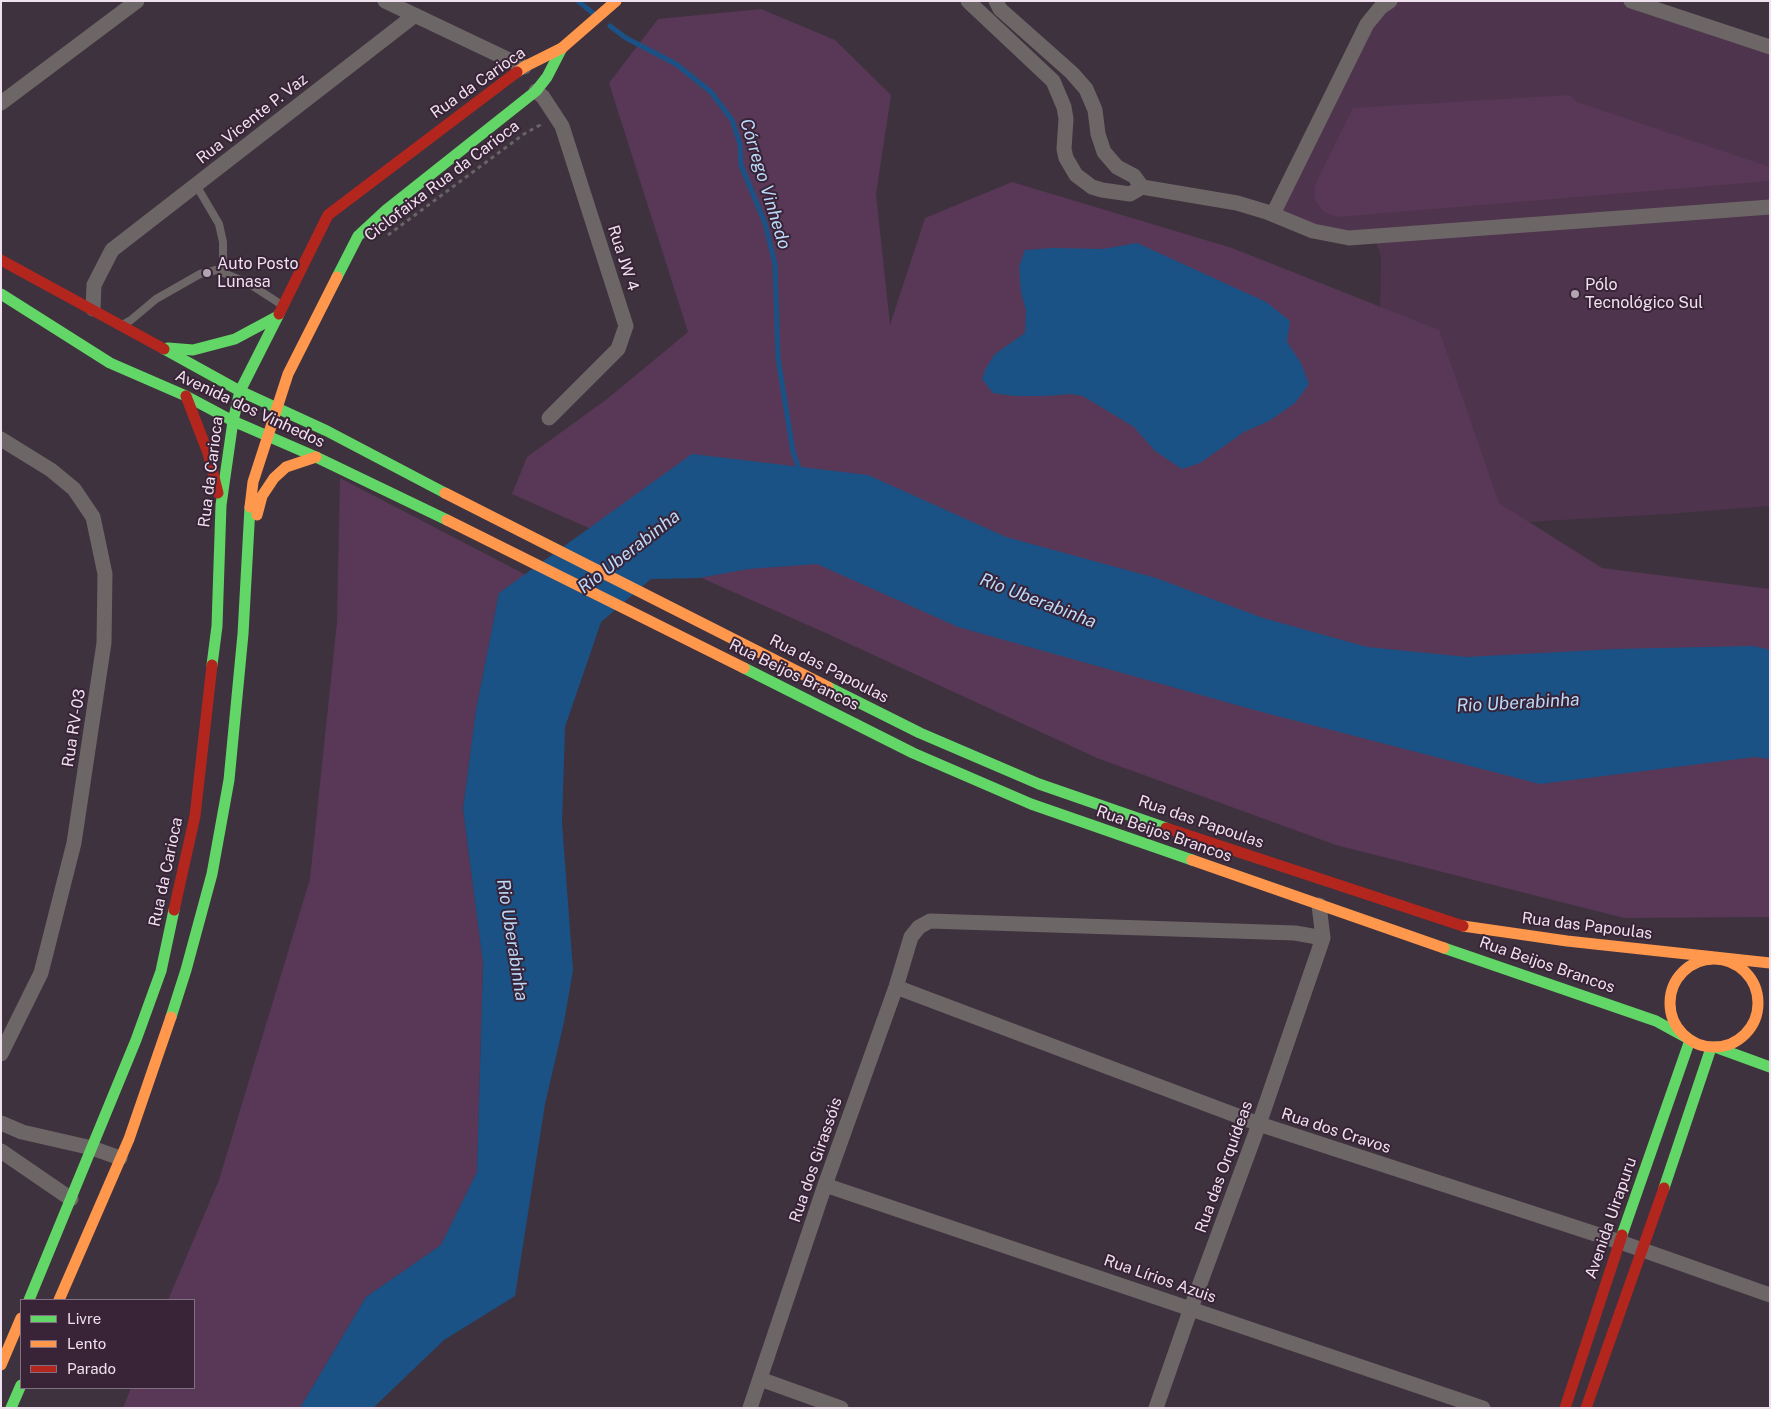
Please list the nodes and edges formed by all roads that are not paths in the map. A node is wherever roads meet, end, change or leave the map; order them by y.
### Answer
1 (137, 1) edge
2 (385, 1) edge
3 (616, 1) edge
4 (968, 1) edge
5 (996, 1) edge
6 (1390, 1) edge
7 (1631, 1) edge
8 (415, 15) junction
9 (1027, 34) junction
10 (565, 45) junction
11 (1017, 46) junction
12 (1770, 47) edge
13 (524, 67) junction
14 (540, 94) junction
15 (1, 103) edge
16 (411, 162) junction
17 (431, 175) junction
18 (196, 185) junction
19 (1142, 187) junction
20 (362, 188) junction
21 (383, 202) junction
22 (1770, 207) edge
23 (1273, 214) junction
24 (1, 260) edge
25 (223, 273) junction
26 (1, 294) edge
27 (282, 305) junction
28 (94, 309) junction
29 (276, 317) junction
30 (122, 325) junction
31 (161, 347) junction
32 (288, 374) junction
33 (240, 391) junction
34 (295, 393) dead end
35 (186, 396) junction
36 (278, 407) junction
37 (307, 410) dead end
38 (550, 418) dead end
39 (233, 421) junction
40 (327, 431) junction
41 (267, 436) junction
42 (1, 439) edge
43 (316, 457) junction
44 (221, 505) junction
45 (498, 519) joint
46 (247, 556) junction
47 (645, 620) joint
48 (1319, 905) junction
49 (1323, 938) junction
50 (1717, 958) junction
51 (1770, 963) edge
52 (896, 987) junction
53 (1689, 1039) junction
54 (1713, 1047) junction
55 (1, 1054) edge
56 (1770, 1068) edge
57 (1, 1123) edge
58 (1259, 1124) junction
59 (92, 1148) junction
60 (1, 1151) edge
61 (120, 1158) junction
62 (825, 1184) junction
63 (71, 1199) junction
64 (1620, 1242) junction
65 (1642, 1251) junction
66 (1770, 1295) edge
67 (29, 1299) edge
68 (59, 1299) edge
69 (1191, 1308) junction
70 (19, 1330) edge
71 (1, 1364) edge
72 (760, 1380) junction
73 (20, 1387) edge
74 (11, 1408) edge
75 (750, 1408) edge
76 (841, 1408) edge
77 (1156, 1408) edge
78 (1483, 1408) edge
79 (1564, 1408) edge
80 (1586, 1408) edge

1 - 15 street
2 - 8 street
3 - 10 main road
4 - 11 street
5 - 9 street
6 - 23 street
7 - 12 street
8 - 13 street
8 - 18 street, Rua Vicente P. Vaz
9 - 11 street
9 - 19 street
10 - 13 main road, Rua da Carioca
10 - 14 main road, Rua da Carioca
11 - 19 street
13 - 16 main road, Rua da Carioca
14 - 17 main road, Rua da Carioca
14 - 38 street, Rua JW 4
16 - 17 main road
16 - 20 main road, Rua da Carioca
17 - 21 main road, Rua da Carioca
18 - 25 lane
18 - 28 street, Rua Vicente P. Vaz
19 - 23 street
20 - 21 main road
20 - 27 main road, Rua da Carioca
21 - 32 main road, Rua da Carioca
22 - 23 street
24 - 28 main road, Avenida dos Vinhedos
25 - 27 lane
25 - 30 lane
26 - 35 main road, Avenida dos Vinhedos
27 - 29 main road, Rua da Carioca
28 - 30 main road, Avenida dos Vinhedos
29 - 31 main road
29 - 33 main road, Rua da Carioca
30 - 31 main road, Avenida dos Vinhedos
31 - 33 main road, Avenida dos Vinhedos
32 - 34 main road
32 - 36 main road, Rua da Carioca
33 - 36 main road, Avenida dos Vinhedos
33 - 39 main road, Rua da Carioca
35 - 39 main road, Avenida dos Vinhedos
35 - 44 main road
36 - 40 main road, Avenida dos Vinhedos
36 - 41 main road, Rua da Carioca
37 - 40 main road
39 - 41 main road, Avenida dos Vinhedos
39 - 44 main road, Rua da Carioca
40 - 45 main road, Avenida dos Vinhedos
41 - 43 main road, Avenida dos Vinhedos
41 - 46 main road, Rua da Carioca
42 - 55 street, Rua RV-03
43 - 46 main road
43 - 47 main road, Avenida dos Vinhedos
44 - 59 main road, Rua da Carioca
45 - 50 main road, Rua das Papoulas
46 - 61 main road, Rua da Carioca
47 - 48 main road, Rua Beijos Brancos
48 - 49 street, Rua das Orquídeas
48 - 53 main road, Rua Beijos Brancos
49 - 52 street, Rua dos Girassóis
49 - 58 street, Rua das Orquídeas
50 - 51 main road, Rua das Papoulas
50 - 53 main road
50 - 54 main road
52 - 58 street, Rua dos Cravos
52 - 62 street, Rua dos Girassóis
53 - 54 main road
53 - 64 main road, Avenida Uirapuru
54 - 56 main road
54 - 65 main road
57 - 59 street
58 - 64 street, Rua dos Cravos
58 - 69 street, Rua das Orquídeas
59 - 61 street
59 - 63 main road, Rua da Carioca
60 - 63 street
61 - 68 main road, Rua da Carioca
62 - 69 street, Rua Lírios Azuis
62 - 72 street, Rua dos Girassóis
63 - 67 main road, Rua da Carioca
64 - 65 street, Rua dos Cravos
64 - 79 main road, Avenida Uirapuru
65 - 66 street, Rua dos Cravos
65 - 80 main road
69 - 77 street, Rua das Orquídeas
69 - 78 street, Rua Lírios Azuis
70 - 71 main road
72 - 75 street, Rua dos Girassóis
72 - 76 street
73 - 74 main road

